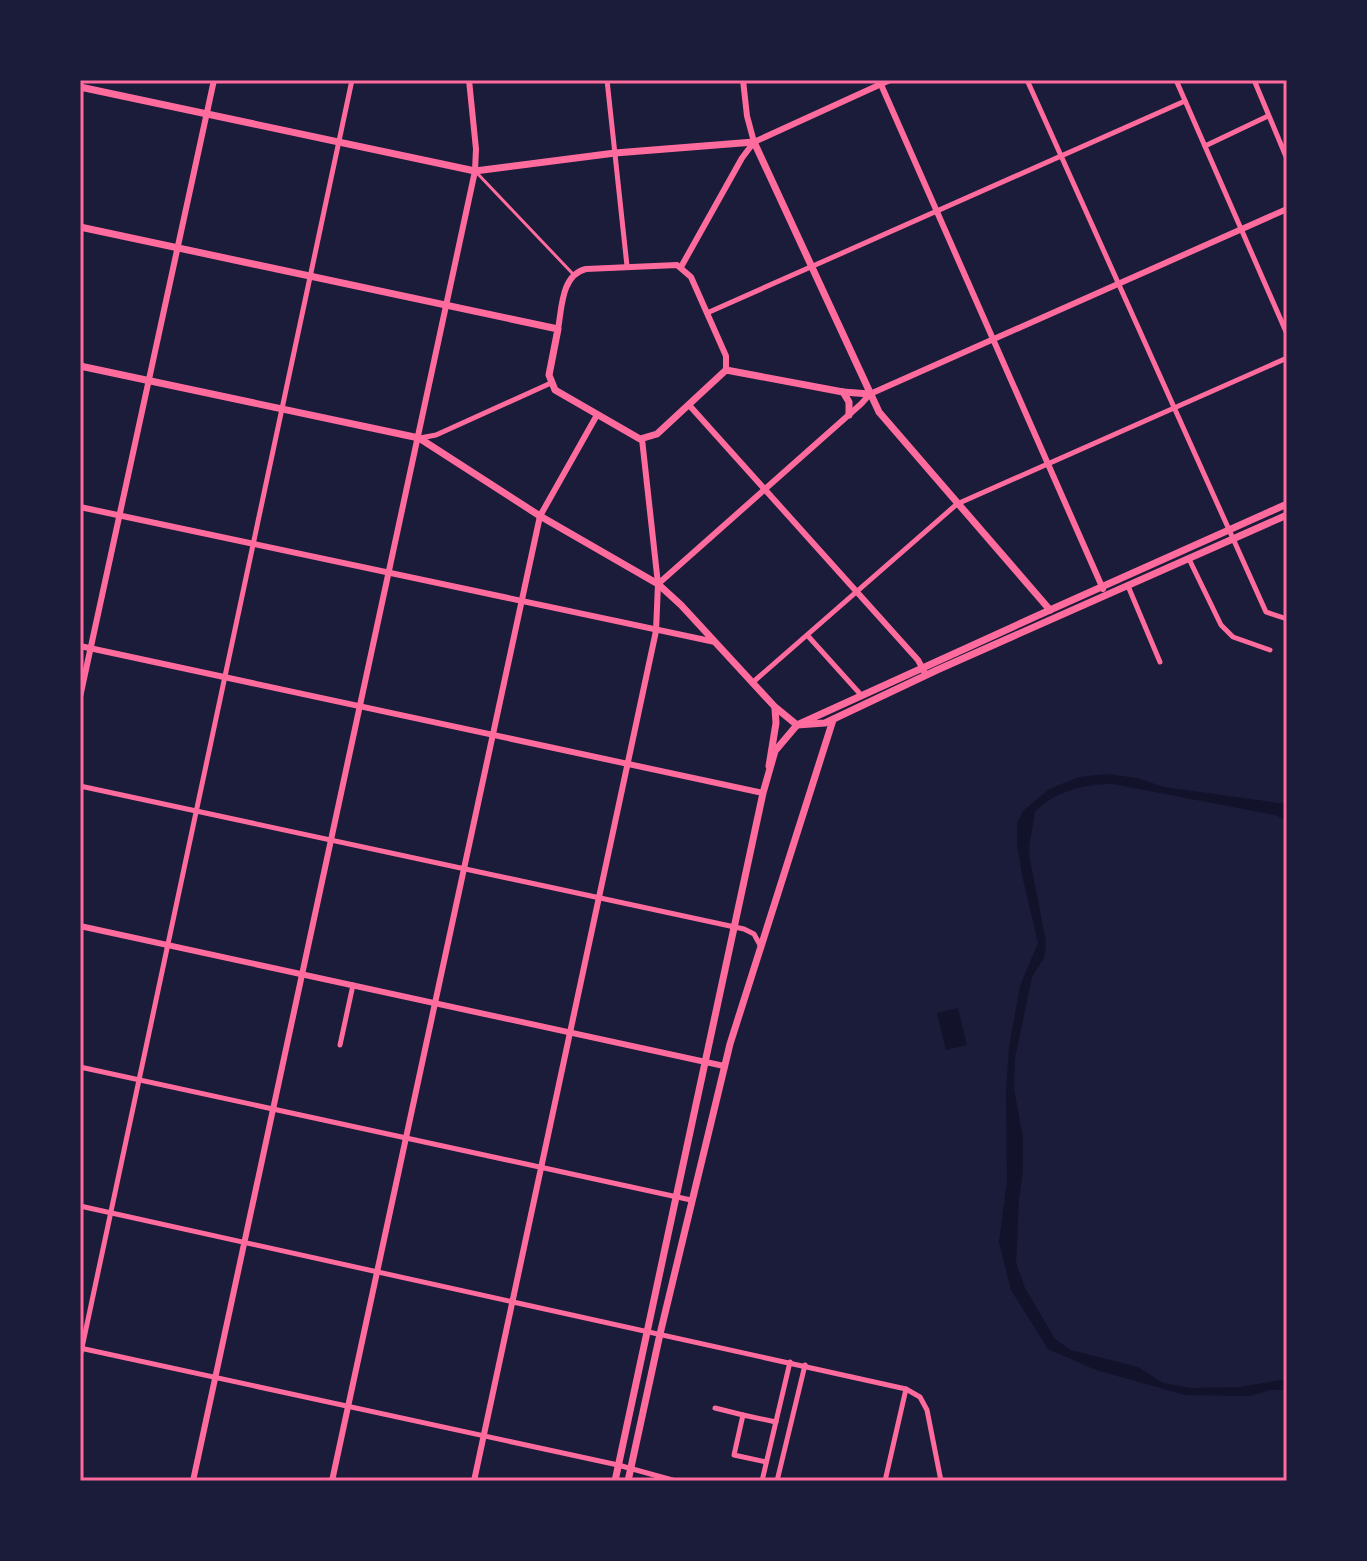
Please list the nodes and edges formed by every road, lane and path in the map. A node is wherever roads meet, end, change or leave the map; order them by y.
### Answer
1 (214, 80) edge
2 (352, 80) edge
3 (469, 80) edge
4 (607, 80) edge
5 (743, 80) edge
6 (890, 80) edge
7 (1027, 80) edge
8 (1176, 80) edge
9 (1254, 80) edge
10 (880, 82) edge
11 (80, 87) edge
12 (1185, 101) junction
13 (206, 115) junction
14 (1268, 116) junction
15 (754, 142) junction
16 (339, 143) junction
17 (1205, 146) junction
18 (615, 153) junction
19 (1061, 156) junction
20 (1287, 159) edge
21 (475, 171) junction
22 (1287, 209) edge
23 (937, 211) junction
24 (80, 227) edge
25 (1241, 229) junction
26 (178, 247) junction
27 (627, 266) junction
28 (681, 267) junction
29 (812, 267) junction
30 (573, 274) junction
31 (312, 276) junction
32 (1117, 282) junction
33 (448, 305) junction
34 (707, 313) junction
35 (558, 329) junction
36 (1287, 334) edge
37 (993, 338) junction
38 (1287, 358) edge
39 (80, 366) edge
40 (726, 370) junction
41 (149, 381) junction
42 (551, 383) junction
43 (843, 392) junction
44 (870, 394) junction
45 (689, 405) junction
46 (1174, 407) junction
47 (283, 409) junction
48 (597, 415) junction
49 (849, 415) junction
50 (419, 438) junction
51 (642, 439) junction
52 (1048, 464) junction
53 (765, 490) junction
54 (957, 504) junction
55 (1287, 504) edge
56 (80, 507) edge
57 (120, 515) junction
58 (1287, 515) edge
59 (540, 516) junction
60 (1231, 535) junction
61 (254, 544) junction
62 (1189, 559) junction
63 (389, 573) junction
64 (658, 584) junction
65 (1128, 586) junction
66 (1102, 587) junction
67 (856, 591) junction
68 (1105, 596) junction
69 (522, 602) junction
70 (1050, 610) junction
71 (1287, 619) edge
72 (1045, 624) junction
73 (656, 631) junction
74 (808, 636) junction
75 (715, 642) junction
76 (80, 646) edge
77 (90, 648) junction
78 (1270, 650) dead end
79 (1160, 662) dead end
80 (925, 672) junction
81 (226, 678) junction
82 (752, 683) junction
83 (862, 696) junction
84 (80, 697) edge
85 (360, 707) junction
86 (775, 707) junction
87 (833, 720) junction
88 (797, 725) junction
89 (493, 735) junction
90 (628, 764) junction
91 (769, 766) junction
92 (80, 786) edge
93 (763, 793) junction
94 (198, 812) junction
95 (331, 839) junction
96 (464, 868) junction
97 (600, 898) junction
98 (80, 926) edge
99 (734, 927) junction
100 (169, 945) junction
101 (760, 946) junction
102 (302, 974) junction
103 (353, 985) junction
104 (435, 1003) junction
105 (571, 1033) junction
106 (340, 1045) dead end
107 (706, 1062) junction
108 (724, 1066) junction
109 (80, 1067) edge
110 (140, 1080) junction
111 (273, 1109) junction
112 (406, 1138) junction
113 (541, 1168) junction
114 (677, 1197) junction
115 (691, 1200) junction
116 (80, 1206) edge
117 (111, 1213) junction
118 (244, 1242) junction
119 (377, 1271) junction
120 (513, 1301) junction
121 (647, 1330) junction
122 (660, 1334) junction
123 (81, 1348) edge
124 (80, 1357) edge
125 (790, 1362) junction
126 (805, 1365) junction
127 (215, 1377) junction
128 (906, 1389) junction
129 (348, 1407) junction
130 (715, 1408) dead end
131 (743, 1415) junction
132 (776, 1422) junction
133 (483, 1436) junction
134 (766, 1462) junction
135 (618, 1465) junction
136 (630, 1469) junction
137 (193, 1481) edge
138 (332, 1481) edge
139 (474, 1481) edge
140 (615, 1481) edge
141 (628, 1481) edge
142 (676, 1481) edge
143 (762, 1481) edge
144 (777, 1481) edge
145 (885, 1481) edge
146 (941, 1481) edge

1 - 13 street
2 - 16 street
3 - 21 street
4 - 18 street
5 - 15 street
6 - 10 street
7 - 19 street
8 - 12 street
9 - 14 street
10 - 15 street
10 - 23 street
11 - 13 main road
12 - 17 street
12 - 19 street
13 - 16 main road
13 - 26 street
14 - 17 street
14 - 20 street
15 - 18 main road
15 - 28 street
15 - 29 main road
16 - 21 main road
16 - 31 street
17 - 25 street
18 - 21 main road
18 - 27 street
19 - 23 street
19 - 32 street
21 - 30 street
21 - 33 street
22 - 25 street
23 - 29 street
23 - 37 street
24 - 26 main road
25 - 32 street
25 - 36 street
26 - 31 main road
26 - 41 street
27 - 28 street
27 - 30 street
28 - 34 street
29 - 34 street
29 - 44 main road
30 - 35 street
31 - 33 main road
31 - 47 street
32 - 37 street
32 - 46 street
33 - 35 main road
33 - 50 street
34 - 40 street
35 - 42 main road
37 - 44 street
37 - 52 street
38 - 46 street
39 - 41 main road
40 - 43 main road
40 - 45 main road
41 - 47 main road
41 - 57 street
42 - 48 main road
42 - 50 street
43 - 44 main road
43 - 49 main road
44 - 49 street
44 - 54 main road
45 - 51 main road
45 - 53 street
46 - 52 street
46 - 60 street
47 - 50 main road
47 - 61 street
48 - 51 main road
48 - 59 street
49 - 53 street
50 - 59 main road
50 - 63 street
51 - 64 street
52 - 54 street
52 - 66 street
53 - 64 street
53 - 67 street
54 - 67 street
54 - 70 main road
55 - 60 main road
56 - 57 street
57 - 61 street
57 - 77 street
58 - 60 main road
59 - 64 main road
59 - 69 street
60 - 62 main road
60 - 66 main road
60 - 71 street
61 - 63 street
61 - 81 street
62 - 65 main road
62 - 78 street
63 - 69 street
63 - 85 street
64 - 73 street
64 - 75 main road
65 - 68 main road
65 - 79 street
66 - 68 street
66 - 70 main road
67 - 74 street
67 - 80 street
68 - 72 main road
69 - 73 street
69 - 89 street
70 - 72 main road
70 - 80 main road
72 - 80 main road
73 - 75 street
73 - 90 street
74 - 82 street
74 - 83 street
75 - 82 main road
76 - 77 street
77 - 81 street
77 - 84 street
80 - 83 main road
80 - 87 main road
81 - 85 street
81 - 94 street
82 - 86 main road
83 - 88 main road
85 - 89 street
85 - 95 street
86 - 88 main road
86 - 91 main road
87 - 88 main road
87 - 101 main road
88 - 91 main road
89 - 90 street
89 - 96 street
90 - 93 street
90 - 97 street
91 - 93 main road
92 - 94 street
93 - 99 main road
94 - 95 street
94 - 100 street
95 - 96 street
95 - 102 street
96 - 97 street
96 - 104 street
97 - 99 street
97 - 105 street
98 - 100 street
99 - 101 street
99 - 107 main road
100 - 102 street
100 - 110 street
101 - 108 main road
102 - 103 street
102 - 111 street
103 - 104 street
103 - 106 street
104 - 105 street
104 - 112 street
105 - 107 street
105 - 113 street
107 - 108 street
107 - 114 main road
108 - 115 main road
109 - 110 street
110 - 111 street
110 - 117 street
111 - 112 street
111 - 118 street
112 - 113 street
112 - 119 street
113 - 114 street
113 - 120 street
114 - 115 street
114 - 121 main road
115 - 122 main road
116 - 117 street
117 - 118 street
117 - 123 street
118 - 119 street
118 - 127 street
119 - 120 street
119 - 129 street
120 - 121 street
120 - 133 street
121 - 122 street
121 - 135 main road
122 - 125 street
122 - 136 main road
123 - 124 street
123 - 127 street
125 - 126 street
125 - 132 street
126 - 128 street
126 - 144 street
127 - 129 street
127 - 137 street
128 - 145 street
128 - 146 street
129 - 133 street
129 - 138 street
130 - 131 street
131 - 132 street
131 - 134 street
132 - 134 street
133 - 135 street
133 - 139 street
134 - 143 street
135 - 136 street
135 - 140 main road
136 - 141 main road
136 - 142 street

